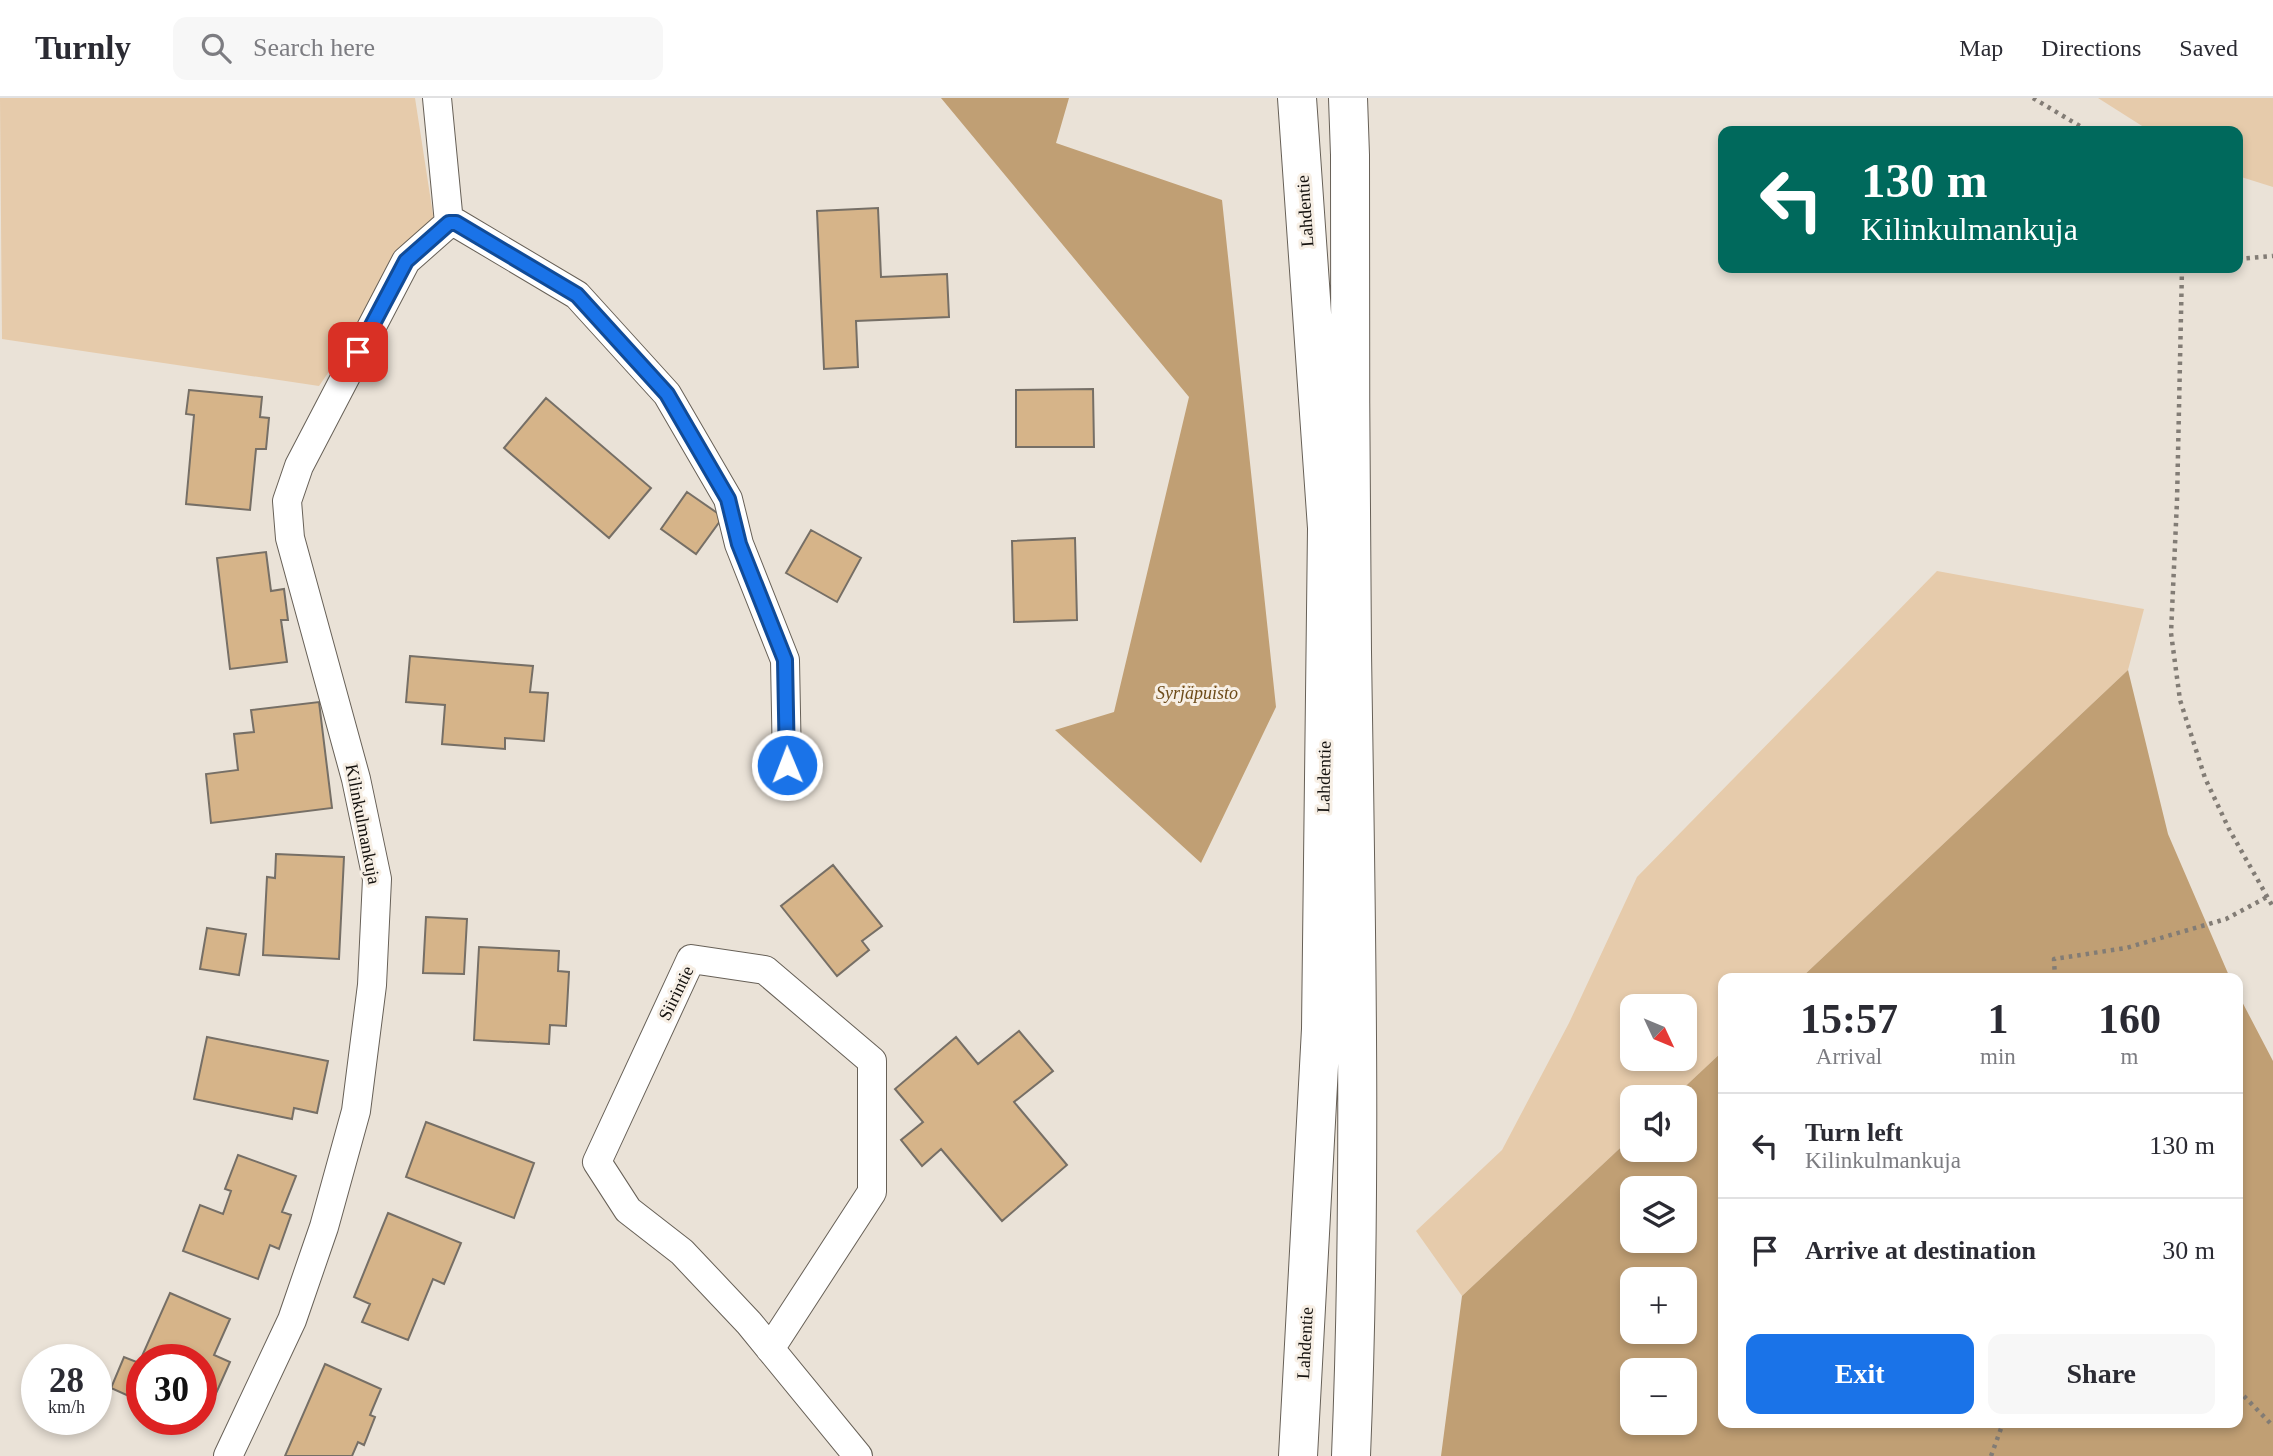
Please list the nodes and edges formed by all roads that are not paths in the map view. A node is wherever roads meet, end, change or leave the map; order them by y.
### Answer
1 (437, 98) edge
2 (1297, 98) edge
3 (1348, 98) edge
4 (449, 223) junction
5 (787, 765) dead end
6 (770, 1349) junction
7 (228, 1456) edge
8 (858, 1456) edge
9 (1298, 1456) edge
10 (1351, 1456) edge

1 - 4 street
2 - 9 main road, Lahdentie
3 - 10 main road, Lahdentie
4 - 5 street
4 - 7 street, Kilinkulmankuja
6 - 6 street, Siirintie
6 - 8 street, Siirintie

